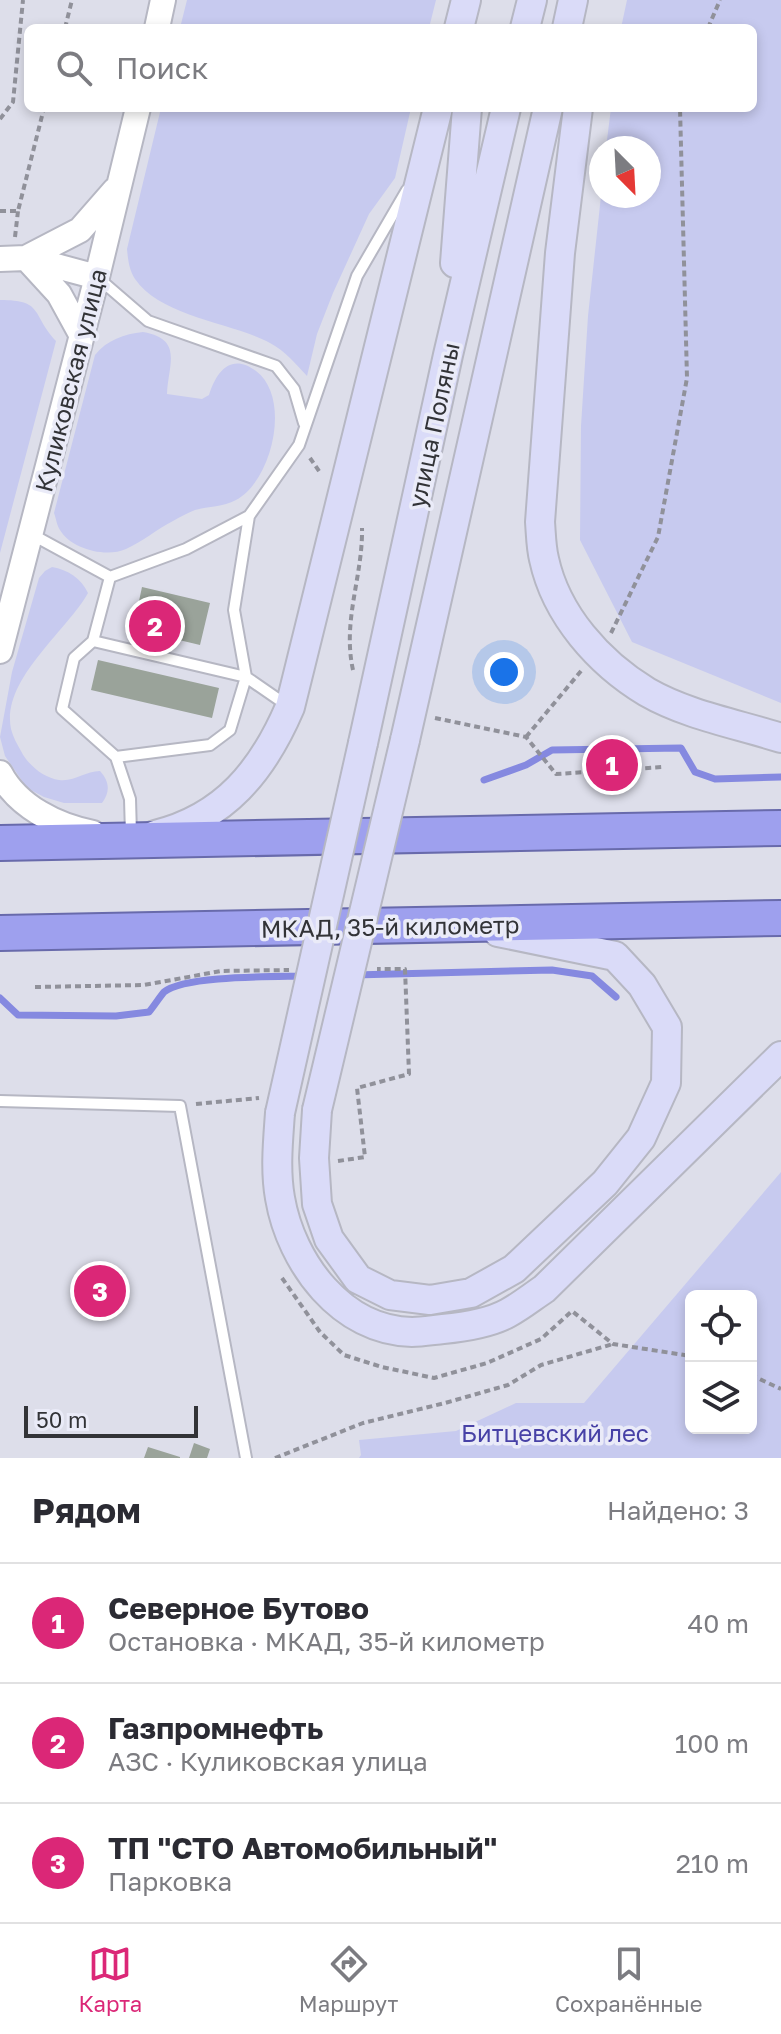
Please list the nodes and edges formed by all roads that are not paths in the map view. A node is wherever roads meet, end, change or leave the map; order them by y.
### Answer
1 (163, 0) edge
2 (466, 0) edge
3 (476, 0) edge
4 (532, 0) edge
5 (573, 0) edge
6 (584, 0) edge
7 (158, 24) edge
8 (460, 24) edge
9 (474, 24) edge
10 (526, 24) edge
11 (568, 24) edge
12 (584, 24) edge
13 (137, 112) edge
14 (437, 112) edge
15 (467, 112) edge
16 (505, 112) edge
17 (547, 112) edge
18 (578, 112) edge
19 (423, 164) junction
20 (119, 184) junction
21 (26, 258) junction
22 (0, 259) edge
23 (97, 277) junction
24 (82, 336) junction
25 (448, 355) junction
26 (305, 425) junction
27 (249, 516) junction
28 (31, 534) junction
29 (110, 577) junction
30 (93, 641) junction
31 (0, 651) edge
32 (246, 677) junction
33 (290, 707) junction
34 (781, 738) edge
35 (116, 757) junction
36 (0, 773) edge
37 (781, 828) edge
38 (131, 840) junction
39 (0, 843) edge
40 (781, 918) edge
41 (458, 924) junction
42 (0, 933) edge
43 (781, 1056) edge
44 (0, 1101) edge
45 (246, 1458) edge

1 - 7 street
2 - 8 main road
3 - 9 main road
4 - 10 main road
5 - 11 main road
6 - 12 main road
13 - 20 street, Куликовская улица
14 - 19 main road
15 - 25 main road
16 - 25 main road, улица Поляны
17 - 41 main road, улица Поляны, bridge
18 - 34 main road
19 - 26 lane
19 - 33 main road
20 - 21 street
20 - 23 street, Куликовская улица
21 - 22 street
21 - 23 street
21 - 24 street
23 - 24 street, Куликовская улица
23 - 26 lane
24 - 28 street, Куликовская улица
25 - 43 main road, улица Поляны, bridge
26 - 27 lane
27 - 29 lane
27 - 32 lane
28 - 29 lane
28 - 31 street, Куликовская улица
29 - 30 lane
30 - 32 lane
30 - 35 lane
32 - 33 lane
32 - 35 lane
33 - 38 main road
35 - 38 lane
36 - 38 street
37 - 38 highway
38 - 39 highway
40 - 41 highway, МКАД, 35-й километр
41 - 42 highway, МКАД, 35-й километр
44 - 45 lane

